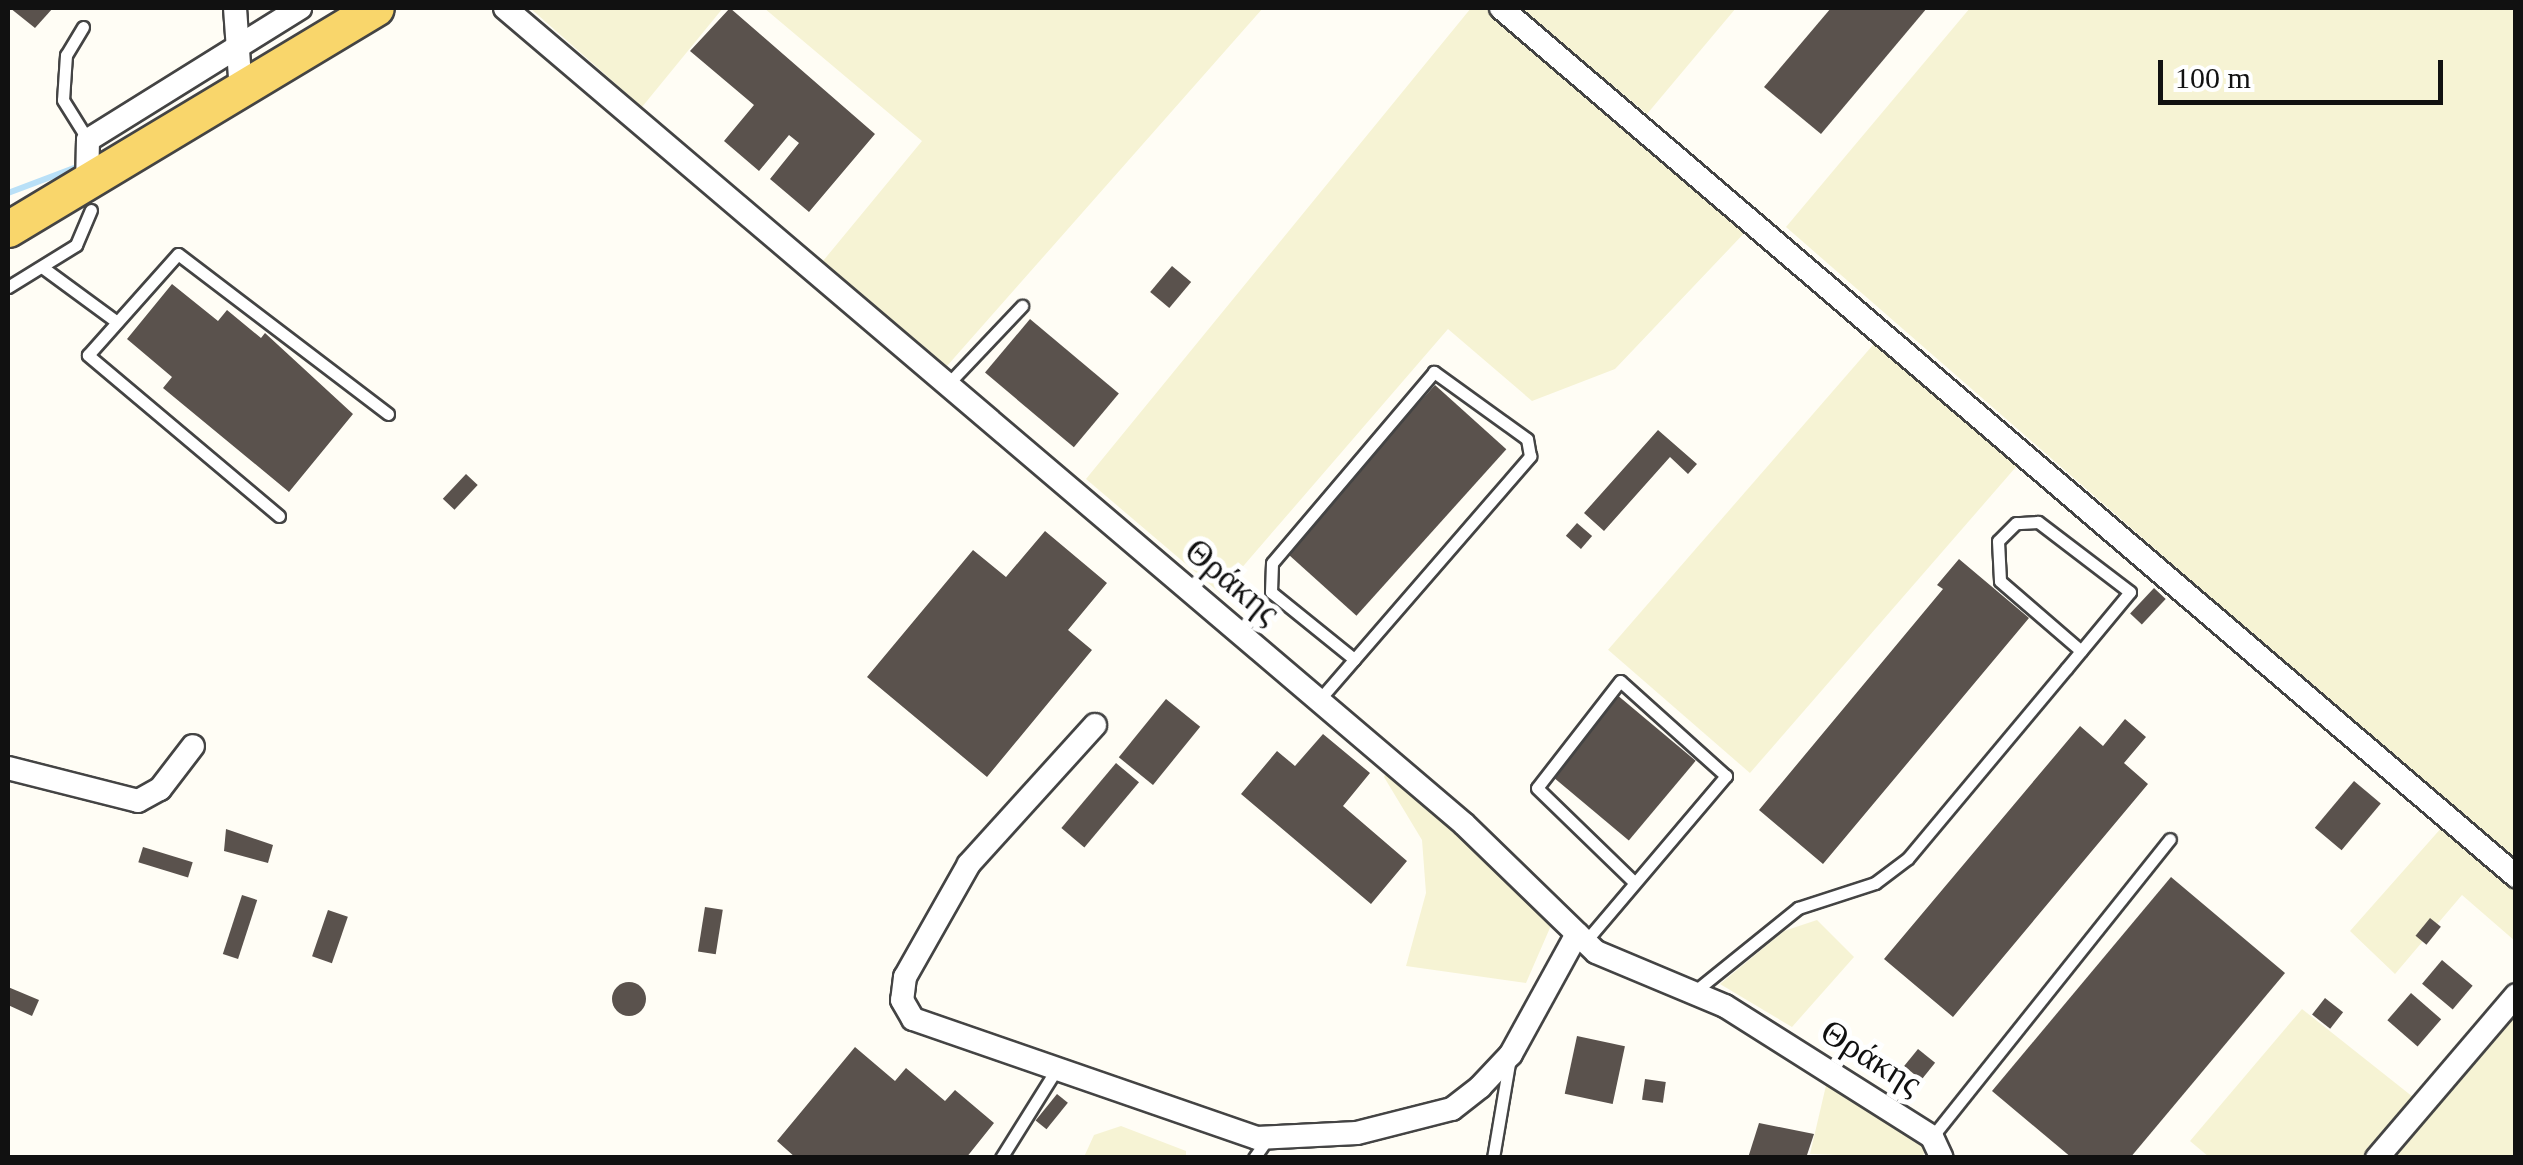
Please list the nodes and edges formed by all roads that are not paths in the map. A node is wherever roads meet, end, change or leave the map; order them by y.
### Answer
1 (235, 8) edge
2 (300, 8) edge
3 (376, 8) edge
4 (505, 8) edge
5 (1501, 8) edge
6 (83, 27) dead end
7 (238, 44) junction
8 (241, 91) junction
9 (88, 140) junction
10 (89, 199) junction
11 (8, 232) edge
12 (42, 267) junction
13 (8, 287) edge
14 (1022, 306) dead end
15 (118, 322) junction
16 (945, 387) junction
17 (388, 414) dead end
18 (279, 516) dead end
19 (2081, 651) junction
20 (1354, 658) junction
21 (1319, 700) junction
22 (1095, 724) dead end
23 (193, 746) dead end
24 (8, 768) edge
25 (2170, 839) dead end
26 (2516, 876) edge
27 (1634, 882) junction
28 (1580, 938) junction
29 (1694, 992) junction
30 (2516, 995) edge
31 (1511, 1054) junction
32 (1056, 1070) junction
33 (1937, 1147) edge
34 (1261, 1148) edge
35 (1002, 1158) edge
36 (1493, 1158) edge
37 (2377, 1158) edge

1 - 7 street
2 - 7 street
3 - 8 main road
4 - 16 street, Θράκης
5 - 26 street
6 - 9 lane
7 - 8 street
7 - 9 street
8 - 10 main road
9 - 10 street
10 - 11 main road
10 - 12 lane
12 - 13 lane
12 - 15 lane
14 - 16 lane
15 - 17 lane
15 - 18 lane
16 - 21 street, Θράκης
19 - 19 lane
19 - 29 lane
20 - 20 lane
20 - 21 lane
21 - 28 street, Θράκης
22 - 32 street
23 - 24 street
25 - 33 lane
27 - 27 lane
27 - 28 lane
28 - 29 street, Θράκης
28 - 31 street
29 - 33 street, Θράκης
30 - 37 street
31 - 34 street
31 - 36 lane
32 - 34 street
32 - 35 lane

